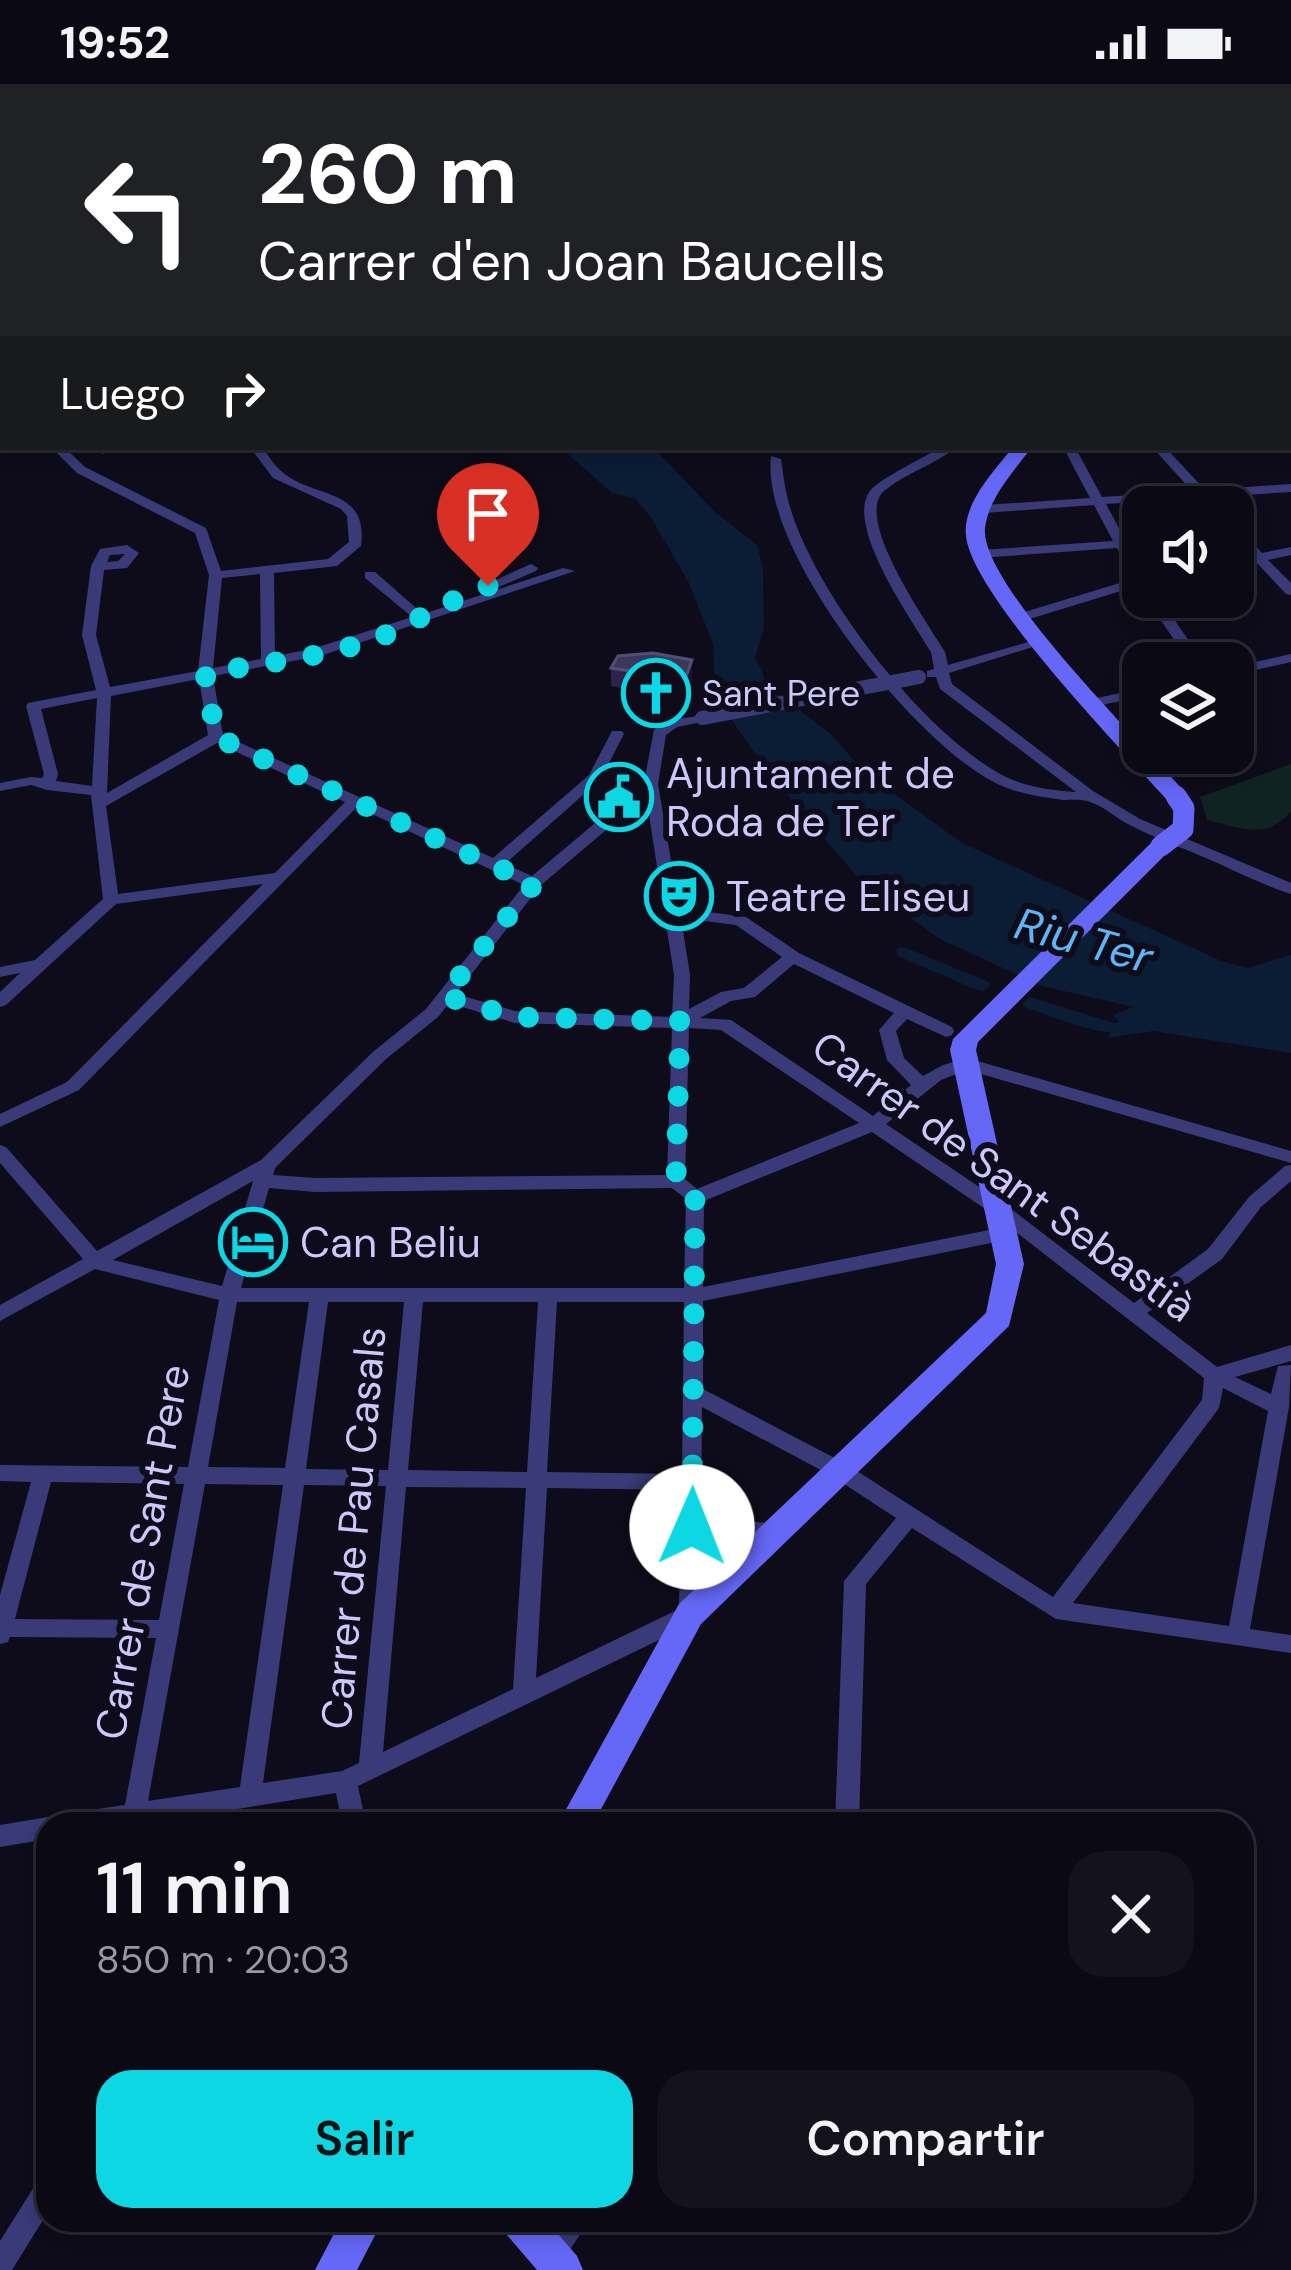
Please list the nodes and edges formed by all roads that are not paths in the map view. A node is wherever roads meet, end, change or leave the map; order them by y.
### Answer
1 (60, 450) edge
2 (258, 450) edge
3 (946, 450) edge
4 (1021, 450) edge
5 (1071, 450) edge
6 (1161, 450) edge
7 (775, 459) dead end
8 (1195, 486) edge
9 (1291, 488) edge
10 (1254, 491) edge
11 (1122, 500) edge
12 (1099, 502) junction
13 (984, 508) junction
14 (1121, 544) joint
15 (1291, 551) edge
16 (980, 554) junction
17 (1254, 554) edge
18 (1257, 558) junction
19 (1254, 559) edge
20 (98, 566) dead end
21 (531, 568) dead end
22 (568, 572) dead end
23 (267, 573) junction
24 (215, 575) junction
25 (370, 575) dead end
26 (1122, 588) edge
27 (1291, 591) edge
28 (1023, 617) junction
29 (412, 620) junction
30 (1042, 642) junction
31 (1291, 658) edge
32 (268, 662) junction
33 (1254, 666) edge
34 (205, 673) junction
35 (939, 673) junction
36 (104, 693) junction
37 (1122, 697) edge
38 (1093, 704) junction
39 (617, 734) dead end
40 (216, 737) junction
41 (651, 784) junction
42 (47, 786) junction
43 (0, 787) edge
44 (1093, 797) junction
45 (99, 798) junction
46 (355, 801) junction
47 (495, 866) junction
48 (282, 877) junction
49 (534, 884) junction
50 (1291, 889) edge
51 (111, 900) junction
52 (674, 912) junction
53 (794, 957) junction
54 (41, 964) junction
55 (0, 972) edge
56 (444, 996) junction
57 (0, 1000) edge
58 (906, 1010) junction
59 (680, 1021) junction
60 (959, 1031) junction
61 (967, 1064) junction
62 (919, 1082) junction
63 (0, 1121) edge
64 (871, 1125) junction
65 (0, 1151) edge
66 (1291, 1156) edge
67 (1291, 1171) edge
68 (266, 1173) junction
69 (21, 1175) junction
70 (0, 1181) edge
71 (676, 1181) junction
72 (695, 1196) junction
73 (1002, 1222) junction
74 (98, 1263) junction
75 (320, 1294) junction
76 (414, 1294) junction
77 (548, 1294) junction
78 (229, 1295) junction
79 (697, 1295) junction
80 (1133, 1313) junction
81 (0, 1314) edge
82 (1288, 1362) edge
83 (1214, 1375) junction
84 (695, 1394) junction
85 (1279, 1407) junction
86 (838, 1470) junction
87 (0, 1473) edge
88 (195, 1474) junction
89 (43, 1475) junction
90 (298, 1476) junction
91 (397, 1478) junction
92 (536, 1479) junction
93 (693, 1482) junction
94 (910, 1516) junction
95 (692, 1527) junction
96 (774, 1532) junction
97 (1056, 1610) junction
98 (690, 1614) junction
99 (1291, 1629) edge
100 (1, 1630) edge
101 (166, 1630) junction
102 (1238, 1635) junction
103 (1264, 1640) junction
104 (1291, 1644) edge
105 (524, 1692) junction
106 (370, 1769) junction
107 (345, 1781) junction
108 (250, 1795) junction
109 (134, 1812) edge
110 (167, 1812) edge
111 (351, 1812) edge
112 (582, 1812) edge
113 (848, 1812) edge
114 (36, 1830) edge
115 (0, 1836) edge
116 (36, 2207) edge
117 (356, 2232) edge
118 (530, 2232) edge
119 (571, 2232) edge
120 (557, 2263) edge
121 (0, 2265) edge
122 (335, 2270) edge

1 - 24 street
2 - 23 street
3 - 35 street
4 - 13 street
5 - 12 street
6 - 8 street
7 - 44 street
9 - 10 street
11 - 12 street
12 - 13 street
12 - 14 street
13 - 16 street
14 - 16 street
15 - 18 street
16 - 28 street
17 - 18 street
18 - 19 street
18 - 27 street
20 - 36 street
21 - 29 street
22 - 29 street
23 - 24 street
23 - 32 street
24 - 34 street
25 - 29 street
26 - 28 street
28 - 30 street
29 - 32 street
30 - 35 street
30 - 38 street
31 - 33 street
32 - 34 street
34 - 36 street
34 - 40 street
35 - 41 street, bridge
35 - 44 street
36 - 42 street
36 - 45 street
37 - 38 street
38 - 60 street, bridge
39 - 47 street
40 - 45 street
40 - 46 street
41 - 49 street
41 - 52 street
42 - 43 street
42 - 45 street
44 - 50 street
45 - 51 street
46 - 47 street
46 - 48 street
47 - 49 street
48 - 51 street
48 - 63 street
49 - 56 street
51 - 54 street
52 - 53 street
52 - 59 street
53 - 58 street
53 - 59 street
54 - 55 street
54 - 57 street
56 - 59 street, Carrer de Sant Sebastià
56 - 68 street
58 - 60 street
58 - 62 street
59 - 64 street, Carrer de Sant Sebastià
59 - 71 street
60 - 61 street
61 - 62 street
61 - 66 street
61 - 73 street
62 - 64 street
64 - 72 street
64 - 73 street, Carrer de Sant Sebastià
65 - 69 street
67 - 80 street
68 - 71 street
68 - 74 street
68 - 78 street, Carrer de Sant Pere
69 - 70 street
69 - 74 street
71 - 72 street
72 - 79 street
73 - 79 street
73 - 80 street, Carrer de Sant Sebastià
73 - 86 street
74 - 78 street
74 - 81 street
75 - 76 street
75 - 78 street
75 - 90 street
76 - 77 street
76 - 91 street, Carrer de Pau Casals
77 - 79 street
77 - 92 street
78 - 88 street, Carrer de Sant Pere
79 - 84 street
80 - 83 street, Carrer de Sant Sebastià
82 - 83 street
82 - 85 street
83 - 85 street, Carrer de Sant Sebastià
83 - 97 street
84 - 86 street
84 - 93 street
85 - 102 street
86 - 94 street
86 - 96 street
87 - 89 street
88 - 89 street
88 - 90 street
88 - 101 street, Carrer de Sant Pere
89 - 100 street
90 - 91 street
90 - 108 street
91 - 92 street
91 - 106 street, Carrer de Pau Casals
92 - 93 street
92 - 105 street
93 - 95 street
94 - 97 street
94 - 113 street
95 - 96 street
95 - 98 street
96 - 98 street
97 - 102 street
98 - 105 street
98 - 112 street
99 - 103 street
100 - 101 street
101 - 109 street, Carrer de Sant Pere
102 - 103 street
103 - 104 street
105 - 106 street
106 - 107 street
107 - 108 street
107 - 111 street
108 - 110 street
114 - 115 street
116 - 121 street
117 - 122 street
118 - 120 street
119 - 120 street

